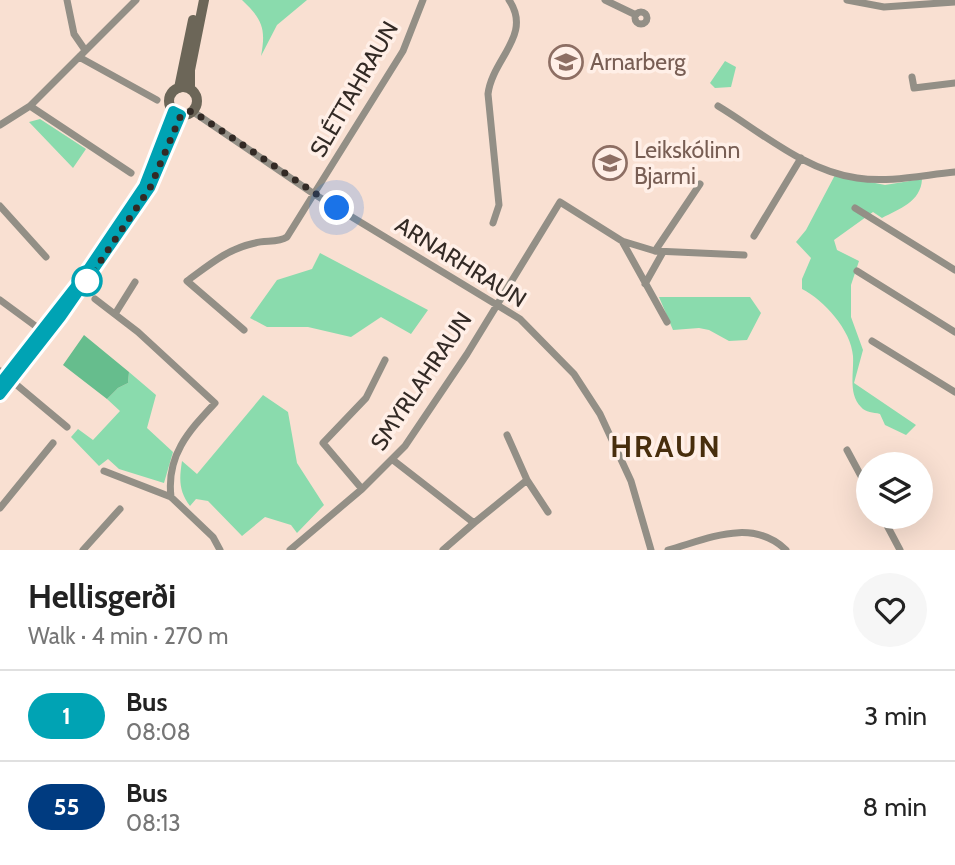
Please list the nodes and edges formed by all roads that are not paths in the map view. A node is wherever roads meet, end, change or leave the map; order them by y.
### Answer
1 (67, 0) edge
2 (136, 0) edge
3 (197, 0) edge
4 (204, 0) edge
5 (423, 0) edge
6 (509, 0) edge
7 (605, 0) edge
8 (847, 0) edge
9 (955, 2) edge
10 (636, 15) dead end
11 (82, 54) junction
12 (912, 76) dead end
13 (955, 83) edge
14 (184, 88) junction
15 (157, 100) dead end
16 (30, 106) junction
17 (718, 106) dead end
18 (182, 112) junction
19 (0, 125) edge
20 (801, 158) junction
21 (955, 172) edge
22 (131, 173) dead end
23 (700, 184) dead end
24 (314, 194) junction
25 (0, 206) edge
26 (855, 208) dead end
27 (493, 223) dead end
28 (754, 236) dead end
29 (622, 241) junction
30 (659, 251) junction
31 (744, 255) dead end
32 (46, 257) dead end
33 (955, 270) edge
34 (857, 271) dead end
35 (135, 282) dead end
36 (645, 284) junction
37 (95, 299) dead end
38 (0, 300) edge
39 (495, 304) junction
40 (115, 314) junction
41 (667, 322) dead end
42 (244, 330) dead end
43 (955, 332) edge
44 (45, 333) junction
45 (872, 341) dead end
46 (385, 360) dead end
47 (5, 378) edge
48 (955, 391) edge
49 (0, 395) edge
50 (67, 427) dead end
51 (507, 435) dead end
52 (53, 443) dead end
53 (847, 450) dead end
54 (393, 460) junction
55 (856, 467) edge
56 (104, 471) dead end
57 (527, 480) junction
58 (362, 489) junction
59 (171, 497) junction
60 (0, 508) edge
61 (120, 509) dead end
62 (548, 512) dead end
63 (474, 523) junction
64 (889, 529) edge
65 (83, 550) edge
66 (220, 550) edge
67 (290, 550) edge
68 (443, 550) edge
69 (651, 550) edge
70 (668, 550) edge
71 (786, 550) edge
72 (900, 550) edge

1 - 11 street
2 - 11 street
3 - 14 main road
4 - 14 main road
5 - 24 street, SLÉTTAHRAUN
6 - 27 street
7 - 10 street
8 - 9 street
11 - 15 street
11 - 16 street
12 - 13 street
14 - 18 main road
14 - 18 main road
16 - 19 street
16 - 22 street
17 - 20 street
18 - 24 street, ARNARHRAUN
18 - 44 main road
20 - 21 street
20 - 28 street
23 - 30 street
24 - 39 street, ARNARHRAUN
24 - 42 street, SLÉTTAHRAUN
25 - 32 street
26 - 33 street
29 - 30 street, SMYRLAHRAUN
29 - 36 street, SMYRLAHRAUN
29 - 39 street, SMYRLAHRAUN
30 - 31 street, SMYRLAHRAUN
30 - 36 street
34 - 43 street
35 - 40 street
36 - 41 street, SMYRLAHRAUN
37 - 40 street
38 - 44 street
39 - 54 street, SMYRLAHRAUN
39 - 69 street, ARNARHRAUN
40 - 59 street
44 - 47 main road
45 - 48 street
46 - 58 street
47 - 49 main road
47 - 50 street
51 - 57 street
52 - 60 street
53 - 55 street
54 - 58 street, SMYRLAHRAUN
54 - 63 street
56 - 59 street
57 - 62 street
57 - 63 street
58 - 67 street, SMYRLAHRAUN
59 - 66 street
61 - 65 street
63 - 68 street
64 - 72 street
70 - 71 street

